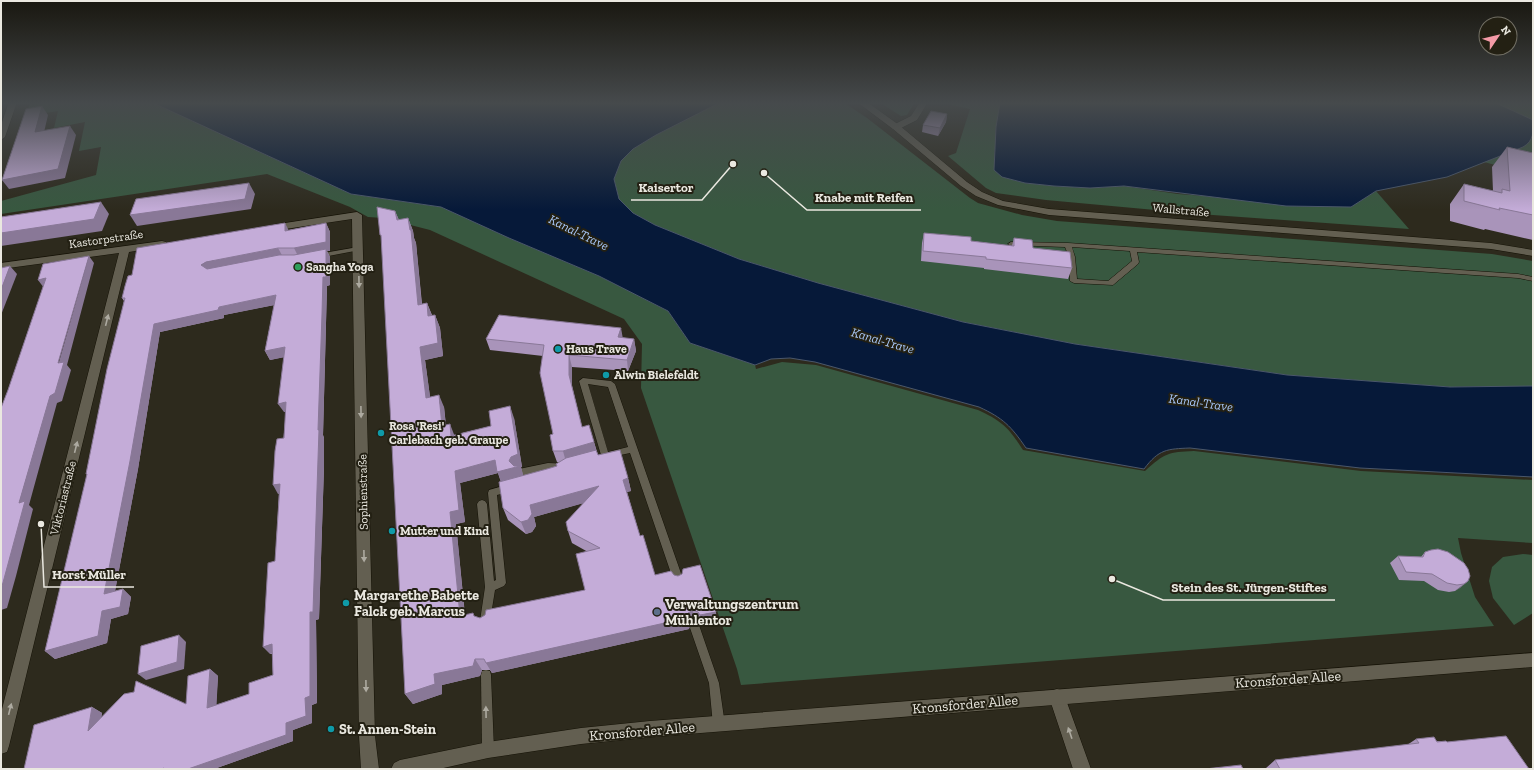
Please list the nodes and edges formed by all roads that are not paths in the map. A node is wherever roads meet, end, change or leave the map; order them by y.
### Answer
1 (910, 138) edge
2 (264, 229) edge
3 (171, 243) edge
4 (1011, 244) edge
5 (1068, 245) junction
6 (358, 249) junction
7 (125, 250) junction
8 (1133, 250) junction
9 (1533, 253) edge
10 (313, 257) edge
11 (1, 266) edge
12 (1533, 279) edge
13 (634, 449) junction
14 (519, 473) edge
15 (548, 476) edge
16 (520, 485) edge
17 (482, 504) dead end
18 (679, 582) edge
19 (490, 587) junction
20 (485, 623) edge
21 (696, 628) edge
22 (1533, 660) edge
23 (486, 675) edge
24 (1057, 697) junction
25 (719, 724) junction
26 (1, 746) edge
27 (488, 750) junction
28 (370, 769) edge
29 (400, 769) edge
30 (1082, 769) edge

1 - 9 street, Wallstraße
2 - 6 street, Sophienstraße
3 - 7 street, Kastorpstraße
4 - 5 lane
5 - 8 lane
5 - 8 lane
6 - 10 lane
6 -> 28 street, Sophienstraße
7 - 11 street, Kastorpstraße
26 -> 7 street, Viktoriastraße
8 - 12 lane
13 - 13 lane
13 - 18 lane
14 - 15 lane
16 - 19 lane
17 - 19 lane
19 - 20 lane
21 - 25 lane
22 - 24 street, Kronsforder Allee
27 -> 23 lane
24 - 25 street, Kronsforder Allee
30 -> 24 street
25 - 27 street, Kronsforder Allee
27 - 29 street, Kronsforder Allee

